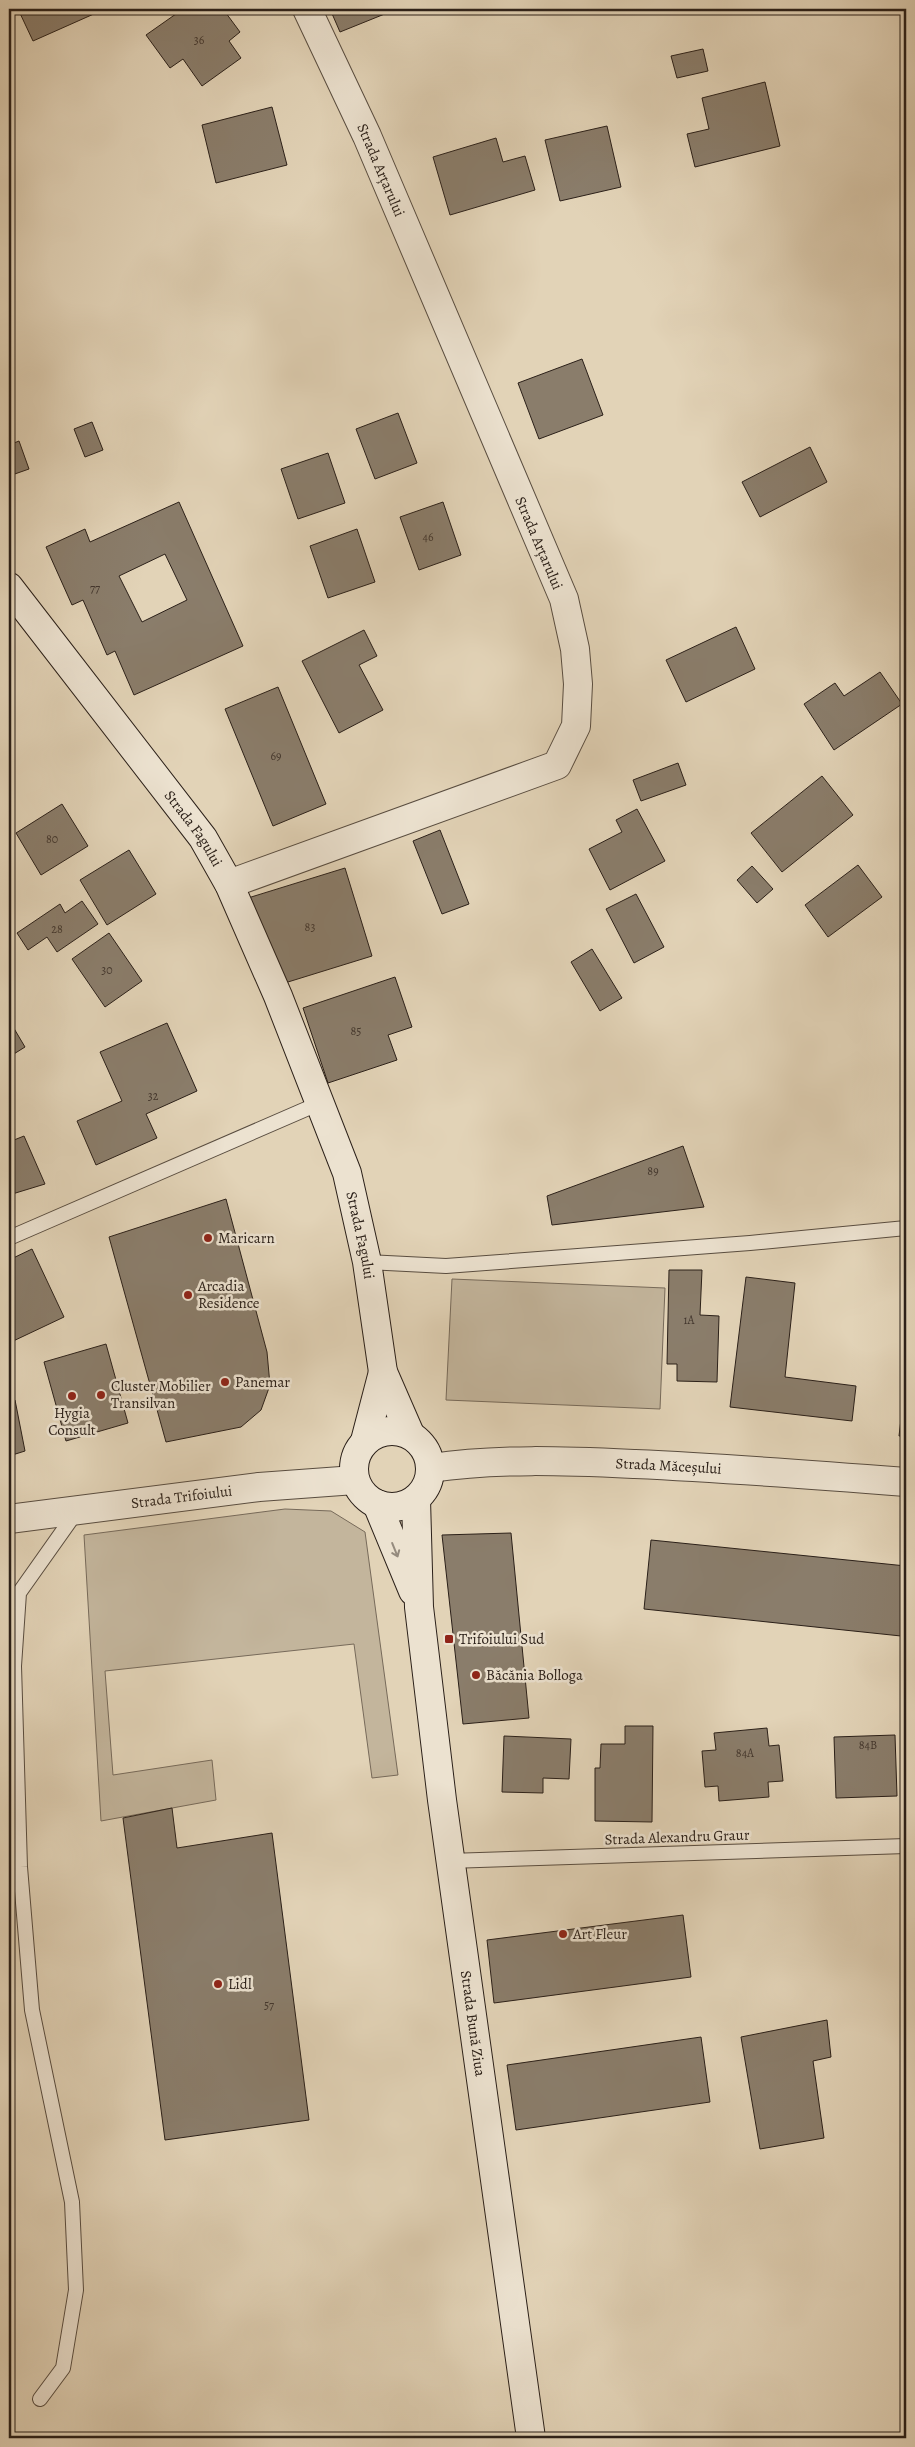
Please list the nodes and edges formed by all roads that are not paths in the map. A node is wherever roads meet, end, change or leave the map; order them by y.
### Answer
1 (307, 9) edge
2 (9, 587) edge
3 (229, 884) junction
4 (320, 1103) junction
5 (906, 1228) edge
6 (9, 1238) edge
7 (367, 1262) junction
8 (383, 1372) junction
9 (410, 1434) junction
10 (365, 1441) junction
11 (431, 1468) junction
12 (355, 1480) junction
13 (906, 1482) edge
14 (416, 1499) junction
15 (377, 1504) junction
16 (77, 1511) junction
17 (9, 1519) edge
18 (419, 1607) junction
19 (906, 1846) edge
20 (450, 1861) junction
21 (40, 2400) dead end
22 (531, 2438) edge

1 - 3 main road, Strada Arțarului
2 - 3 main road, Strada Fagului
3 - 4 main road, Strada Fagului
4 - 6 lane
4 - 7 main road, Strada Fagului
5 - 7 lane
7 - 8 main road, Strada Fagului
8 - 9 main road, Strada Fagului
8 - 10 main road, Strada Fagului
9 - 10 main road
9 - 11 main road
10 - 12 main road
11 - 13 main road, Strada Măceșului
11 - 14 main road
12 - 15 main road
12 - 16 main road, Strada Trifoiului
14 - 15 main road
14 - 18 main road, Strada Bună Ziua
15 -> 18 main road, Strada Bună Ziua
16 - 17 main road, Strada Trifoiului
16 - 21 lane
18 - 20 main road, Strada Bună Ziua
19 - 20 lane, Strada Alexandru Graur
20 - 22 main road, Strada Bună Ziua

